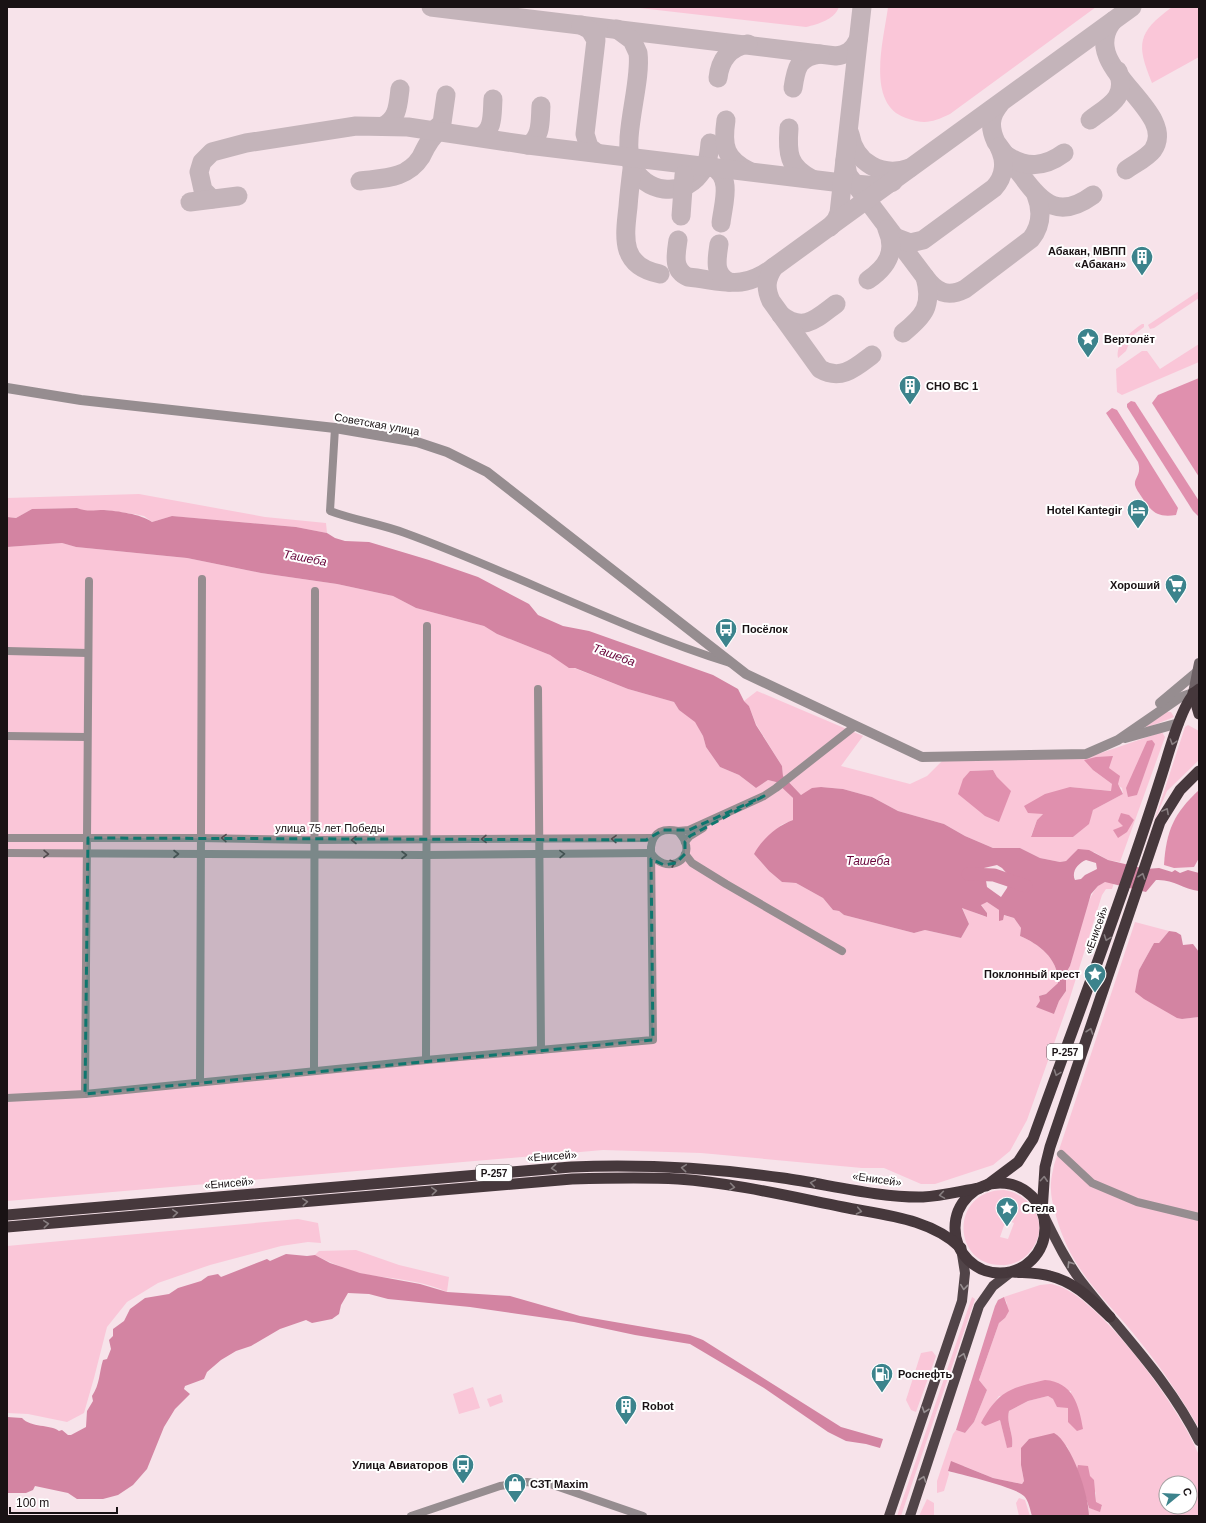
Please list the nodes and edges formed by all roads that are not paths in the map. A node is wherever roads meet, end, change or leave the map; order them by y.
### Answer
1 (7, 388) edge
2 (335, 428) junction
3 (202, 579) dead end
4 (89, 581) dead end
5 (315, 591) dead end
6 (427, 626) dead end
7 (7, 651) edge
8 (88, 653) junction
9 (733, 664) junction
10 (1198, 667) edge
11 (538, 689) dead end
12 (1196, 691) edge
13 (1199, 714) edge
14 (1179, 723) junction
15 (855, 726) junction
16 (7, 736) edge
17 (87, 737) junction
18 (1118, 740) junction
19 (1199, 770) edge
20 (764, 796) junction
21 (678, 831) junction
22 (7, 838) edge
23 (88, 838) junction
24 (200, 838) junction
25 (538, 838) junction
26 (653, 838) junction
27 (426, 839) junction
28 (315, 840) junction
29 (685, 842) junction
30 (7, 853) edge
31 (651, 853) junction
32 (200, 854) junction
33 (314, 854) junction
34 (539, 854) junction
35 (685, 854) junction
36 (88, 855) junction
37 (425, 855) junction
38 (842, 951) dead end
39 (541, 1050) junction
40 (426, 1060) junction
41 (314, 1071) junction
42 (200, 1082) junction
43 (85, 1094) junction
44 (7, 1098) edge
45 (1061, 1154) dead end
46 (983, 1187) junction
47 (1042, 1212) junction
48 (7, 1215) edge
49 (1199, 1217) edge
50 (7, 1227) edge
51 (961, 1248) junction
52 (1011, 1272) junction
53 (1110, 1317) junction
54 (1199, 1441) edge
55 (411, 1516) edge
56 (643, 1516) edge
57 (889, 1516) edge
58 (910, 1516) edge

1 - 2 street, Советская улица
2 - 9 street, Советская улица
2 - 9 street
3 - 24 street
4 - 8 street
5 - 28 street
6 - 27 street
7 - 8 street
8 - 17 street
9 - 15 street, Советская улица
10 - 12 main road
10 - 18 street
11 - 25 street
12 - 13 highway
12 - 14 highway, «Енисей» / Р-257
12 - 18 street
14 - 18 street
14 -> 46 highway, «Енисей» / Р-257
15 - 18 street, Советская улица
15 - 20 street
16 - 17 street
17 - 23 street
47 -> 19 highway, «Енисей» / Р-257
20 - 21 street
20 - 29 street
21 - 26 street
21 - 29 street
22 - 23 street, улица 75 лет Победы
23 - 24 street, улица 75 лет Победы
23 - 36 street
28 -> 24 street, улица 75 лет Победы
24 - 32 street
26 -> 25 street, улица 75 лет Победы
25 -> 27 street, улица 75 лет Победы
25 - 34 street
26 - 31 street
27 -> 28 street, улица 75 лет Победы
27 - 37 street
28 - 33 street
29 - 35 street
30 -> 36 street
34 -> 31 street
31 -> 35 street
31 - 39 street
32 - 33 street
36 -> 32 street
32 - 42 street
33 -> 37 street
33 - 41 street
34 - 37 street
34 - 39 street
35 - 38 street
36 - 43 street
37 - 40 street
39 - 40 street
40 - 41 street
41 - 42 street
42 - 43 street
43 - 44 street
45 - 49 street
46 - 47 highway, «Енисей» / Р-257
46 -> 48 highway, «Енисей» / Р-257
46 - 51 highway, «Енисей» / Р-257
47 - 52 highway, «Енисей» / Р-257
53 -> 47 main road
50 -> 51 highway, «Енисей» / Р-257
51 - 52 highway, «Енисей» / Р-257
51 -> 57 main road
52 - 53 highway
58 -> 52 main road
53 - 54 main road
55 - 56 street

